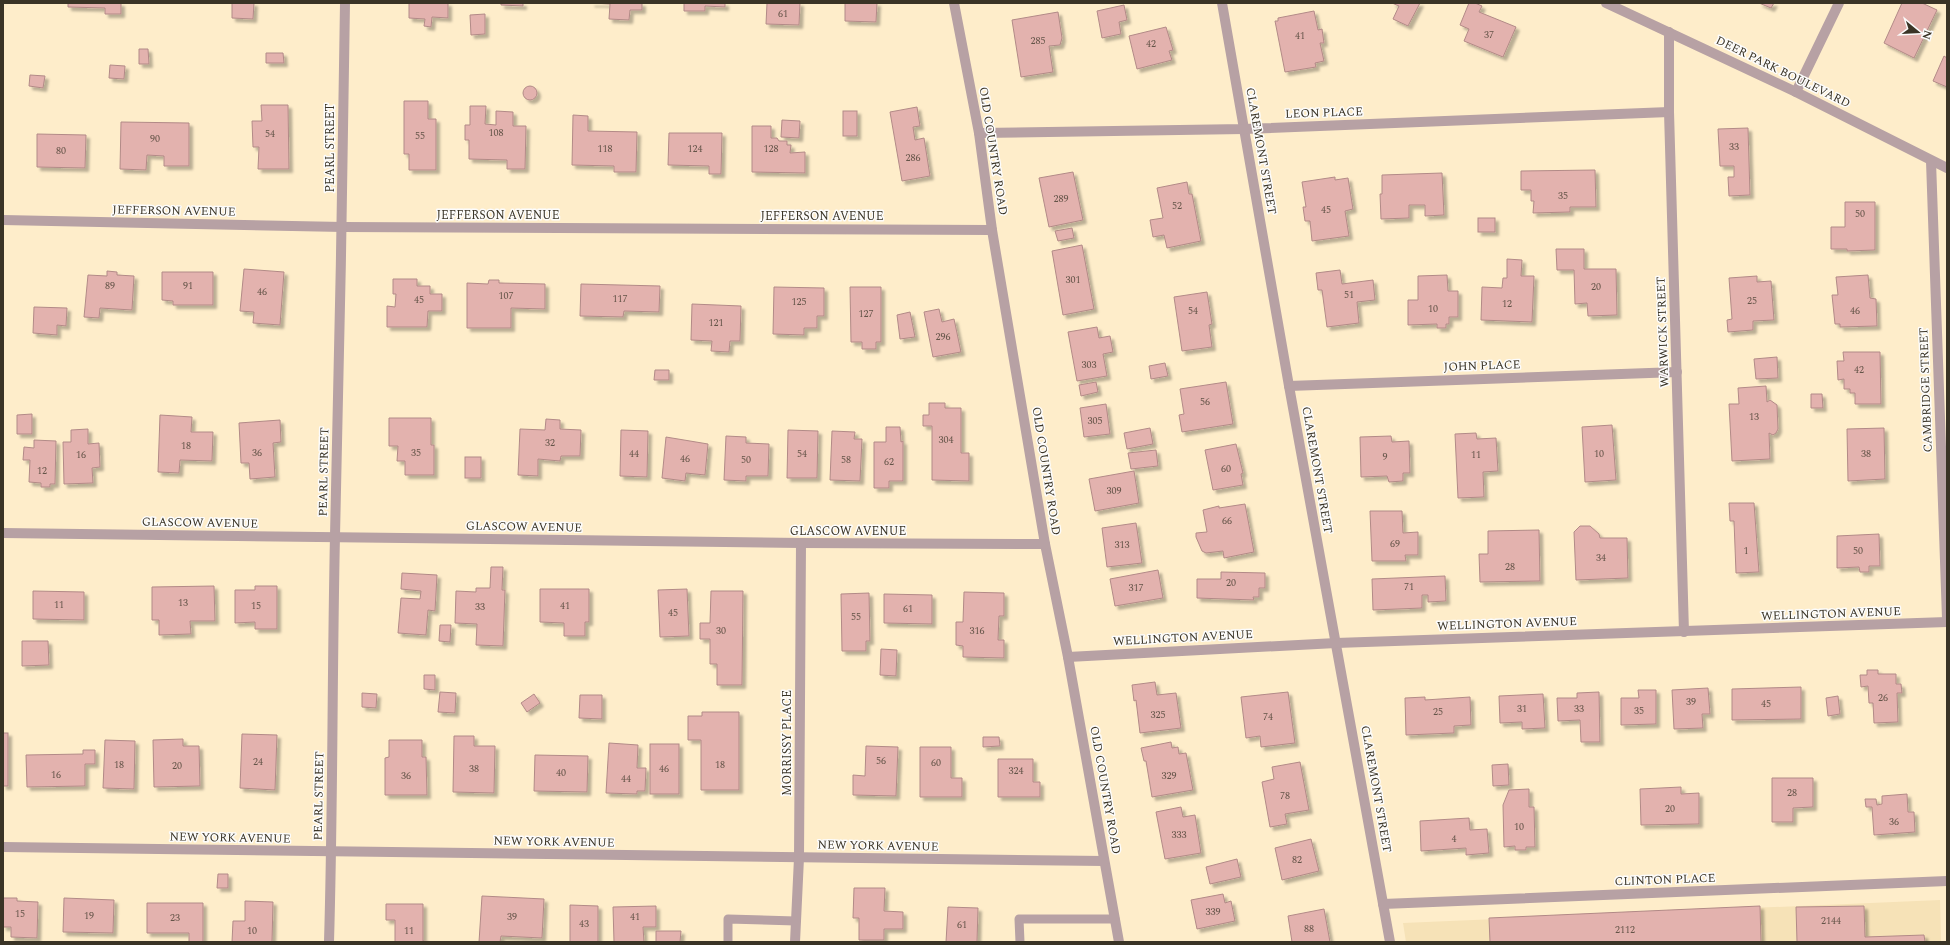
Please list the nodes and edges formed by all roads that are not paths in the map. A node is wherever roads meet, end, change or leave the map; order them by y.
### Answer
1 (345, 3) edge
2 (954, 3) edge
3 (1222, 3) edge
4 (1606, 3) edge
5 (1839, 3) edge
6 (1669, 32) junction
7 (1796, 92) junction
8 (1669, 112) junction
9 (1244, 129) junction
10 (979, 133) junction
11 (1931, 161) junction
12 (1947, 168) edge
13 (3, 220) edge
14 (343, 227) junction
15 (992, 230) junction
16 (1677, 372) junction
17 (1289, 386) junction
18 (3, 533) edge
19 (335, 538) junction
20 (801, 544) junction
21 (1045, 544) junction
22 (1947, 618) edge
23 (1947, 622) edge
24 (1684, 632) junction
25 (1336, 643) junction
26 (1068, 657) junction
27 (3, 847) edge
28 (332, 852) junction
29 (799, 858) junction
30 (1104, 861) junction
31 (1947, 882) edge
32 (1383, 904) junction
33 (1115, 919) junction
34 (796, 921) junction
35 (329, 942) edge
36 (728, 942) edge
37 (795, 942) edge
38 (1020, 942) edge
39 (1120, 942) edge
40 (1390, 942) edge

1 - 14 street, PEARL STREET
2 - 10 street, OLD COUNTRY ROAD
3 - 9 street, CLAREMONT STREET
4 - 6 street, DEER PARK BOULEVARD
5 - 7 street
6 - 7 street, DEER PARK BOULEVARD
6 - 8 street, WARWICK STREET
7 - 11 street, DEER PARK BOULEVARD
8 - 9 street, LEON PLACE
8 - 16 street, WARWICK STREET
9 - 10 street, LEON PLACE
9 - 17 street, CLAREMONT STREET
10 - 15 street, OLD COUNTRY ROAD
11 - 12 street, DEER PARK BOULEVARD
11 - 22 street, CAMBRIDGE STREET
13 - 14 street, JEFFERSON AVENUE
14 - 15 street, JEFFERSON AVENUE
14 - 19 street, PEARL STREET
15 - 21 street, OLD COUNTRY ROAD
16 - 17 street, JOHN PLACE
16 - 24 street, WARWICK STREET
17 - 25 street, CLAREMONT STREET
18 - 19 street, GLASCOW AVENUE
19 - 20 street, GLASCOW AVENUE
19 - 28 street, PEARL STREET
20 - 21 street, GLASCOW AVENUE
20 - 29 street, MORRISSY PLACE
21 - 26 street, OLD COUNTRY ROAD
23 - 24 street, WELLINGTON AVENUE
24 - 25 street, WELLINGTON AVENUE
25 - 26 street, WELLINGTON AVENUE
25 - 32 street, CLAREMONT STREET
26 - 30 street, OLD COUNTRY ROAD
27 - 28 street, NEW YORK AVENUE
28 - 29 street, NEW YORK AVENUE
28 - 35 street, PEARL STREET
29 - 30 street, NEW YORK AVENUE
29 - 34 street, MORRISSY PLACE
30 - 33 street, OLD COUNTRY ROAD
31 - 32 street, CLINTON PLACE
32 - 40 street, CLAREMONT STREET
33 - 38 lane
33 - 39 street, OLD COUNTRY ROAD
34 - 36 lane
34 - 37 street, MORRISSY PLACE

